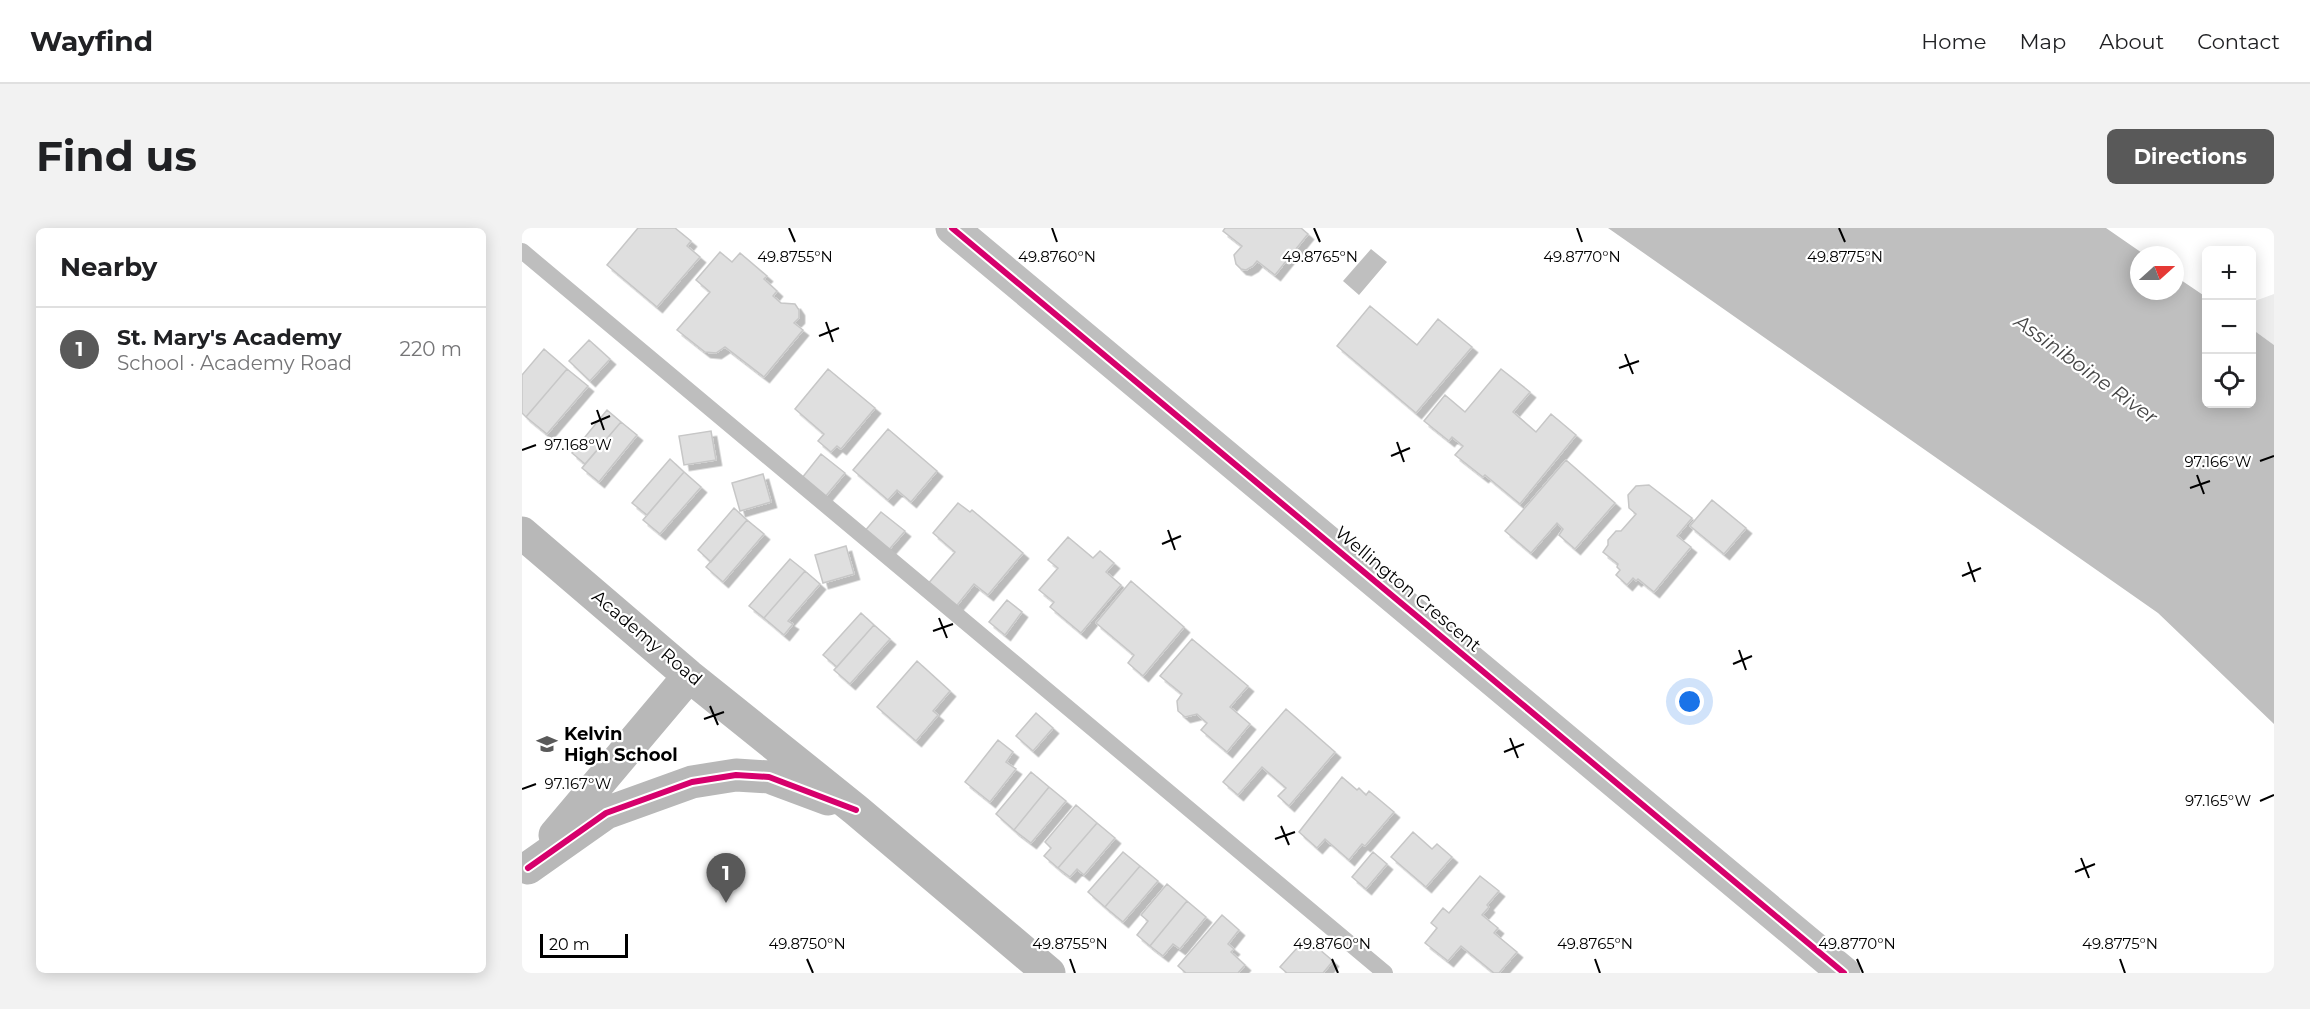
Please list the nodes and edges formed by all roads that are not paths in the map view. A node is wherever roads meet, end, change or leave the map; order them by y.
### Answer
1 (952, 228) edge
2 (522, 251) edge
3 (522, 533) edge
4 (689, 676) junction
5 (856, 810) junction
6 (525, 871) edge
7 (1049, 973) edge
8 (1385, 973) edge
9 (1844, 973) edge

1 - 9 street, Wellington Crescent
2 - 8 lane
3 - 4 main road, Academy Road
4 - 5 main road, Academy Road
4 - 6 main road
5 - 6 main road
5 - 7 main road, Academy Road

